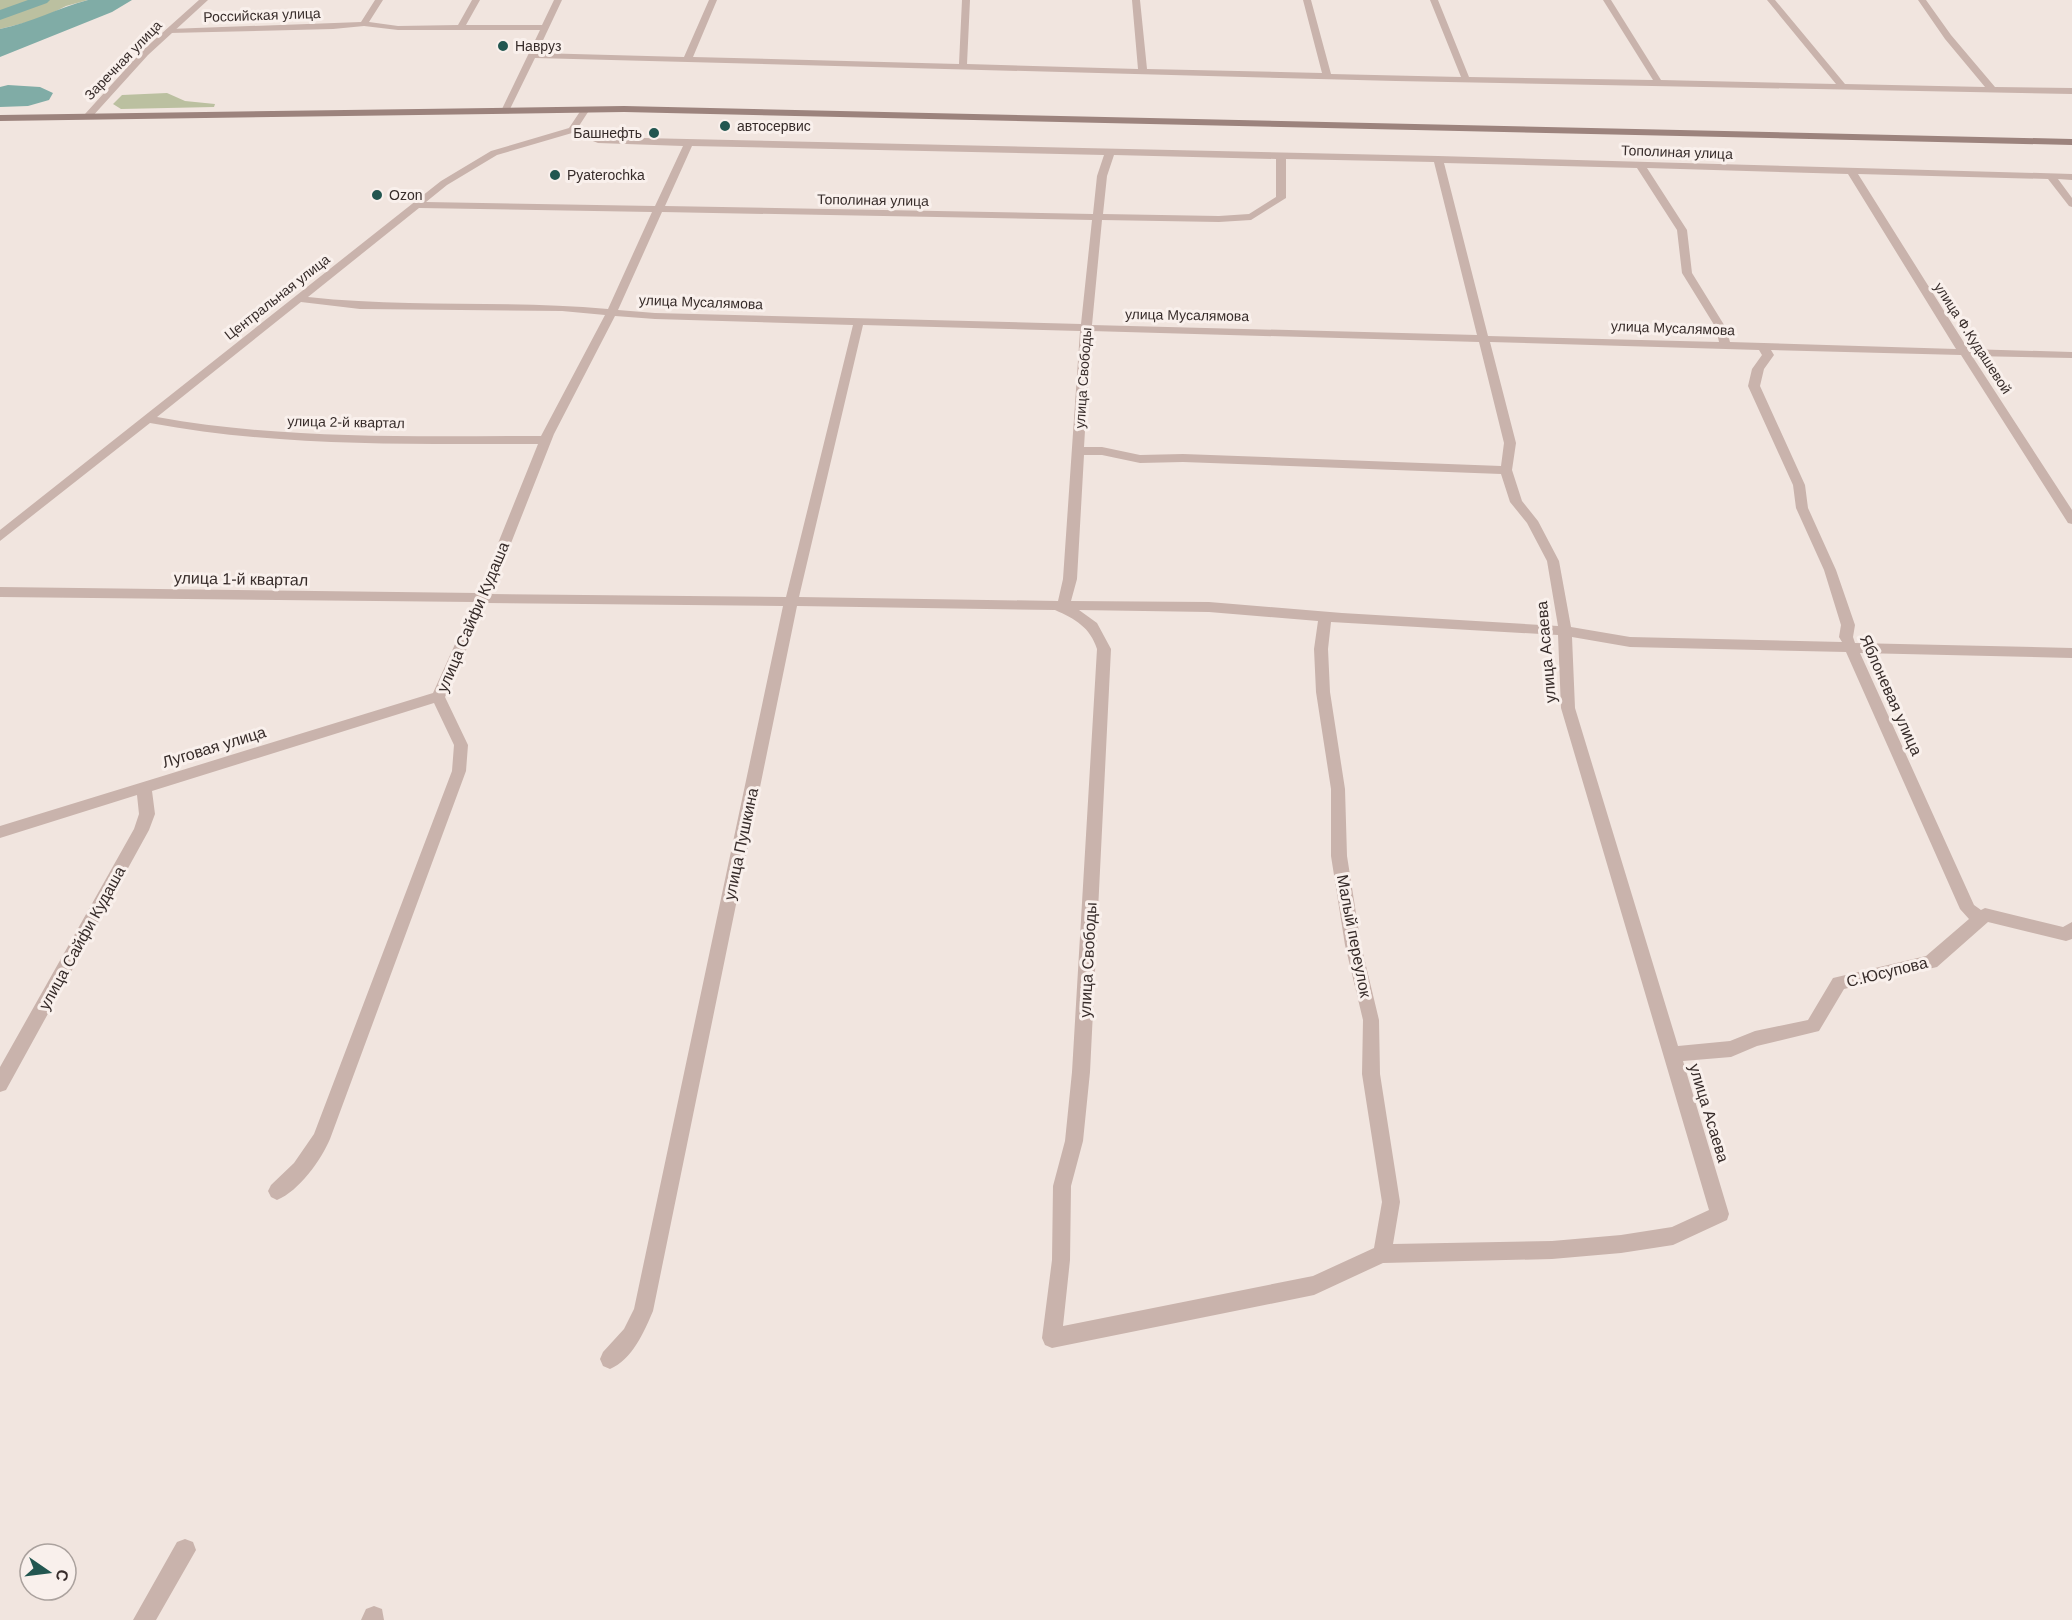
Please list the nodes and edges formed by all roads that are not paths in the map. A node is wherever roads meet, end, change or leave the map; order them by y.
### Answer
1 (204, 0) edge
2 (379, 0) edge
3 (476, 0) edge
4 (558, 0) edge
5 (713, 0) edge
6 (966, 0) edge
7 (1136, 0) edge
8 (1307, 0) edge
9 (1434, 0) edge
10 (1607, 0) edge
11 (1770, 0) edge
12 (1922, 0) edge
13 (364, 24) junction
14 (545, 27) junction
15 (460, 28) junction
16 (169, 31) junction
17 (531, 55) junction
18 (688, 58) junction
19 (963, 65) junction
20 (1143, 71) junction
21 (1327, 75) junction
22 (1466, 79) junction
23 (1658, 82) junction
24 (1843, 87) junction
25 (1992, 90) junction
26 (2072, 91) edge
27 (506, 109) junction
28 (586, 109) junction
29 (88, 116) junction
30 (0, 118) edge
31 (572, 130) junction
32 (2072, 142) edge
33 (689, 143) junction
34 (1110, 152) junction
35 (1281, 156) junction
36 (1438, 159) junction
37 (1640, 165) junction
38 (1851, 171) junction
39 (2050, 176) junction
40 (2072, 177) edge
41 (2072, 204) edge
42 (417, 205) junction
43 (658, 210) junction
44 (1097, 218) junction
45 (301, 300) junction
46 (611, 313) junction
47 (859, 321) junction
48 (1086, 327) junction
49 (1482, 337) junction
50 (1725, 344) junction
51 (1762, 345) junction
52 (1966, 351) junction
53 (2072, 355) edge
54 (147, 419) junction
55 (546, 441) junction
56 (1078, 451) junction
57 (1506, 470) junction
58 (2072, 520) edge
59 (0, 537) edge
60 (0, 592) edge
61 (482, 598) junction
62 (791, 602) junction
63 (1060, 605) junction
64 (1325, 617) junction
65 (1565, 631) junction
66 (1850, 647) junction
67 (2072, 653) edge
68 (438, 697) junction
69 (144, 787) junction
70 (0, 832) edge
71 (1981, 919) junction
72 (2072, 929) edge
73 (1672, 1054) junction
74 (0, 1084) edge
75 (277, 1191) dead end
76 (1382, 1254) junction
77 (610, 1359) dead end
78 (185, 1550) dead end
79 (144, 1620) edge

1 - 16 street, Заречная улица
2 - 13 street
3 - 15 street
4 - 14 street
5 - 18 street
6 - 19 street
7 - 20 street
8 - 21 street
9 - 22 street
10 - 23 street
11 - 24 street
12 - 25 street
13 - 15 street, Российская улица
13 - 16 street, Российская улица
14 - 15 street, Российская улица
14 - 17 street
16 - 29 street, Заречная улица
17 - 18 street
17 - 27 street
18 - 19 street
19 - 20 street
20 - 21 street
21 - 22 street
22 - 23 street
23 - 24 street
24 - 25 street
25 - 26 street
27 - 28 main road
27 - 29 main road
28 - 31 street
28 - 32 main road
29 - 30 main road
31 - 33 street, Тополиная улица
31 - 42 street, Центральная улица
33 - 34 street, Тополиная улица
33 - 43 street, улица Сайфи Кудаша
34 - 35 street, Тополиная улица
34 - 44 street, улица Свободы
35 - 36 street, Тополиная улица
35 - 44 street, Тополиная улица
36 - 37 street, Тополиная улица
36 - 49 street, улица Асаева
37 - 38 street, Тополиная улица
37 - 50 street
38 - 39 street, Тополиная улица
38 - 52 street, улица Ф.Кудашевой
39 - 40 street, Тополиная улица
39 - 41 street
42 - 43 street, Тополиная улица
42 - 45 street, Центральная улица
43 - 44 street, Тополиная улица
43 - 46 street, улица Сайфи Кудаша
44 - 48 street, улица Свободы
45 - 46 street, улица Мусалямова
45 - 54 street, Центральная улица
46 - 47 street, улица Мусалямова
46 - 55 street, улица Сайфи Кудаша
47 - 48 street, улица Мусалямова
47 - 62 street, улица Пушкина
48 - 49 street, улица Мусалямова
48 - 56 street, улица Свободы
49 - 50 street, улица Мусалямова
49 - 57 street, улица Асаева
50 - 51 street, улица Мусалямова
51 - 52 street, улица Мусалямова
51 - 66 street, Яблоневая улица
52 - 53 street, улица Мусалямова
52 - 58 street, улица Ф.Кудашевой
54 - 55 street, улица 2-й квартал
54 - 59 street, Центральная улица
55 - 61 street, улица Сайфи Кудаша
56 - 57 street
56 - 63 street, улица Свободы
57 - 65 street, улица Асаева
60 - 61 street, улица 1-й квартал
61 - 62 street, улица 1-й квартал
61 - 68 street, улица Сайфи Кудаша
62 - 63 street, улица 1-й квартал
62 - 77 street, улица Пушкина
63 - 64 street, улица 1-й квартал
63 - 76 street, улица Свободы
64 - 65 street, улица 1-й квартал
64 - 76 street, Малый переулок
65 - 66 street, улица 1-й квартал
65 - 73 street, улица Асаева
66 - 67 street, улица 1-й квартал
66 - 71 street, Яблоневая улица
68 - 69 street, Луговая улица
68 - 75 street, улица Сайфи Кудаша
69 - 70 street, Луговая улица
69 - 74 street, улица Сайфи Кудаша
71 - 72 street
71 - 73 street, С.Юсупова
73 - 76 street, улица Асаева
78 - 79 street

